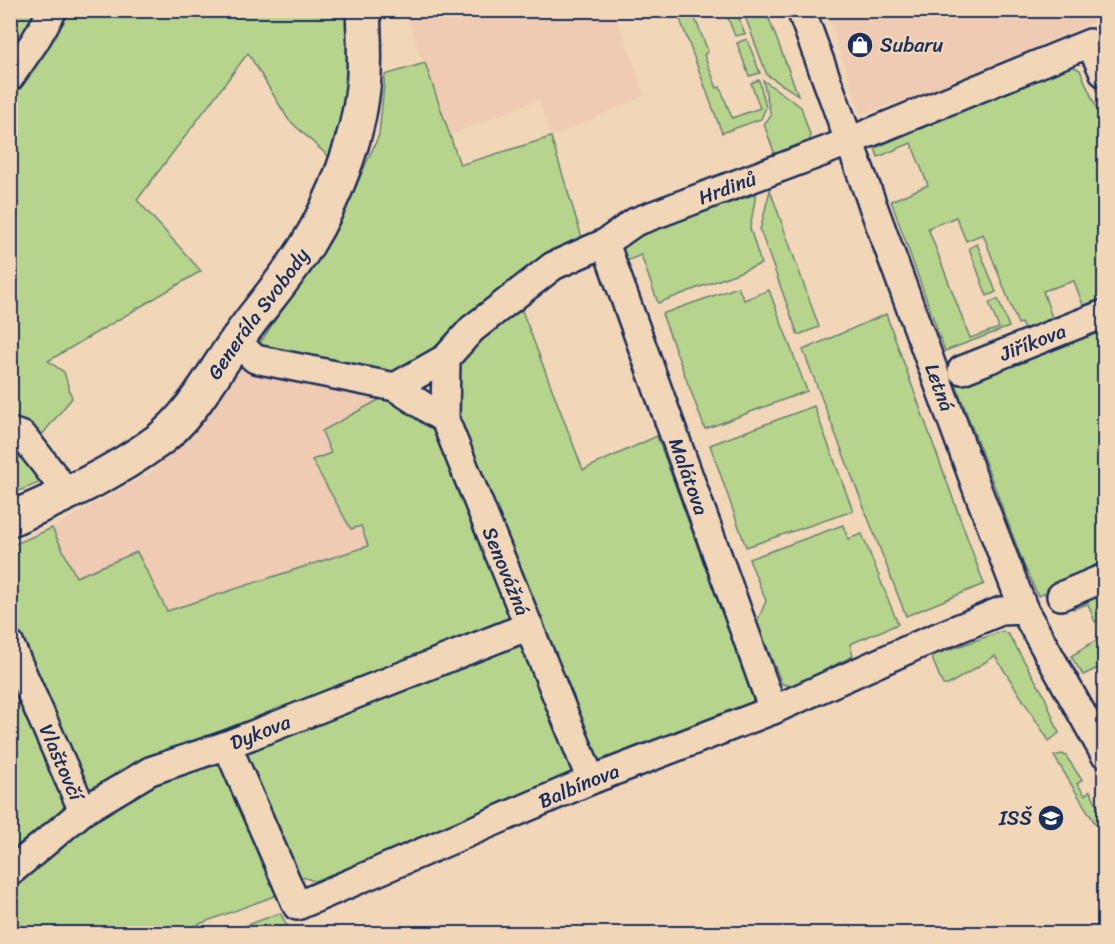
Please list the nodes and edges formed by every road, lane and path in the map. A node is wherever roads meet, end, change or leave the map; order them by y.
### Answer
1 (53, 10) edge
2 (363, 10) edge
3 (801, 10) edge
4 (1104, 74) edge
5 (10, 77) edge
6 (849, 141) junction
7 (605, 243) junction
8 (1104, 314) edge
9 (236, 341) junction
10 (446, 358) junction
11 (962, 370) dead end
12 (395, 387) junction
13 (445, 420) junction
14 (10, 432) edge
15 (69, 494) junction
16 (10, 519) edge
17 (1104, 578) edge
18 (1061, 596) dead end
19 (1024, 610) junction
20 (529, 626) junction
21 (10, 645) edge
22 (773, 710) junction
23 (226, 745) junction
24 (1104, 753) edge
25 (591, 780) junction
26 (83, 811) junction
27 (10, 872) edge

1 - 5 street
2 - 9 main road, Generála Svobody
3 - 6 street, Letná
4 - 6 street, Hrdinů
6 - 7 street, Hrdinů
6 - 19 street, Letná
7 - 10 street, Hrdinů
7 - 22 street, Malátova
8 - 11 street, Jiříkova
9 - 12 street
9 - 15 main road, Generála Svobody
10 - 12 street, Hrdinů
10 - 13 street, Senovážná
12 - 13 street
13 - 20 street, Senovážná
14 - 15 street
15 - 16 main road, Generála Svobody
17 - 18 street
19 - 22 street, Balbínova
19 - 24 street, Letná
20 - 23 street, Dykova
20 - 25 street, Senovážná
21 - 26 street, Vlaštovčí
22 - 25 street, Balbínova
23 - 25 street, Balbínova
23 - 26 street, Dykova
26 - 27 street, Dykova

